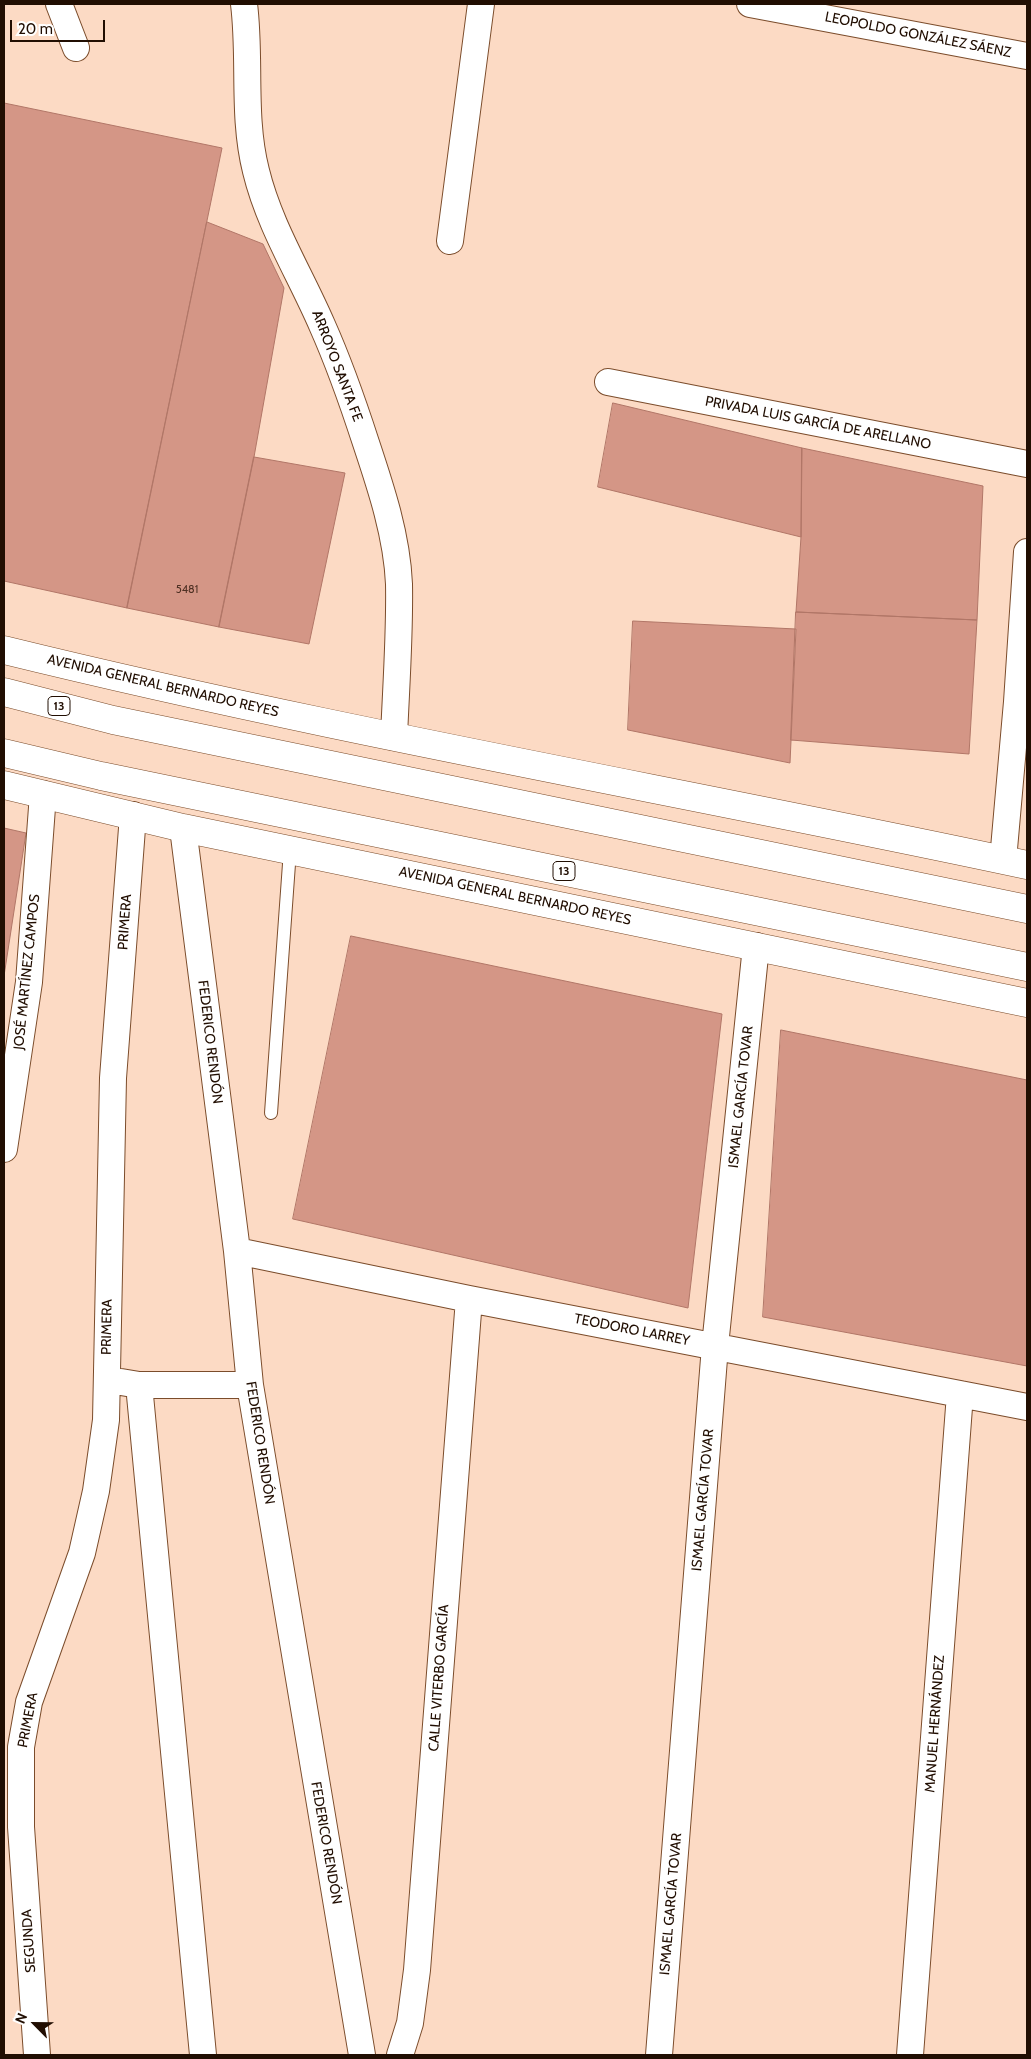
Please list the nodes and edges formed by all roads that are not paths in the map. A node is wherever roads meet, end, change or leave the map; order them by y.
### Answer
1 (59, 4) edge
2 (244, 4) edge
3 (480, 4) edge
4 (750, 4) edge
5 (76, 48) dead end
6 (1027, 56) edge
7 (450, 241) dead end
8 (608, 382) dead end
9 (1027, 464) edge
10 (1027, 552) edge
11 (4, 650) edge
12 (4, 692) edge
13 (394, 737) junction
14 (4, 752) edge
15 (4, 785) edge
16 (43, 794) junction
17 (133, 815) junction
18 (182, 828) junction
19 (290, 850) junction
20 (1015, 862) edge
21 (1027, 909) edge
22 (756, 946) junction
23 (1027, 967) edge
24 (1027, 1003) edge
25 (270, 1112) dead end
26 (4, 1149) edge
27 (237, 1251) junction
28 (469, 1299) junction
29 (715, 1346) junction
30 (106, 1379) junction
31 (139, 1385) junction
32 (250, 1385) junction
33 (960, 1394) junction
34 (1027, 1407) edge
35 (20, 1827) junction
36 (4, 1850) edge
37 (37, 2055) edge
38 (203, 2055) edge
39 (362, 2055) edge
40 (400, 2055) edge
41 (659, 2055) edge
42 (910, 2055) edge

1 - 5 street
2 - 13 street, ARROYO SANTA FE
3 - 7 street
4 - 6 street, LEOPOLDO GONZÁLEZ SÁENZ
8 - 9 street, PRIVADA LUIS GARCÍA DE ARELLANO
10 - 20 street
11 - 13 main road, AVENIDA GENERAL BERNARDO REYES
12 - 21 main road, 13
13 - 20 main road, AVENIDA GENERAL BERNARDO REYES
14 - 23 main road, 13
15 - 16 main road, AVENIDA GENERAL BERNARDO REYES
16 - 17 main road, AVENIDA GENERAL BERNARDO REYES
16 - 26 street, JOSÉ MARTÍNEZ CAMPOS
17 - 18 main road, AVENIDA GENERAL BERNARDO REYES
17 - 30 street, PRIMERA
18 - 19 main road, AVENIDA GENERAL BERNARDO REYES
18 - 27 street, FEDERICO RENDÓN
19 - 22 main road, AVENIDA GENERAL BERNARDO REYES
19 - 25 lane
22 - 24 main road, AVENIDA GENERAL BERNARDO REYES
22 - 29 street, ISMAEL GARCÍA TOVAR
27 - 28 street, TEODORO LARREY
27 - 32 street, FEDERICO RENDÓN
28 - 29 street, TEODORO LARREY
28 - 40 street, CALLE VITERBO GARCÍA
29 - 33 street, TEODORO LARREY
29 - 41 street, ISMAEL GARCÍA TOVAR
30 - 31 street
30 - 35 street, PRIMERA
31 - 32 street
31 - 38 street
32 - 39 street, FEDERICO RENDÓN
33 - 34 street, TEODORO LARREY
33 - 42 street, MANUEL HERNÁNDEZ
35 - 36 street
35 - 37 street, SEGUNDA

